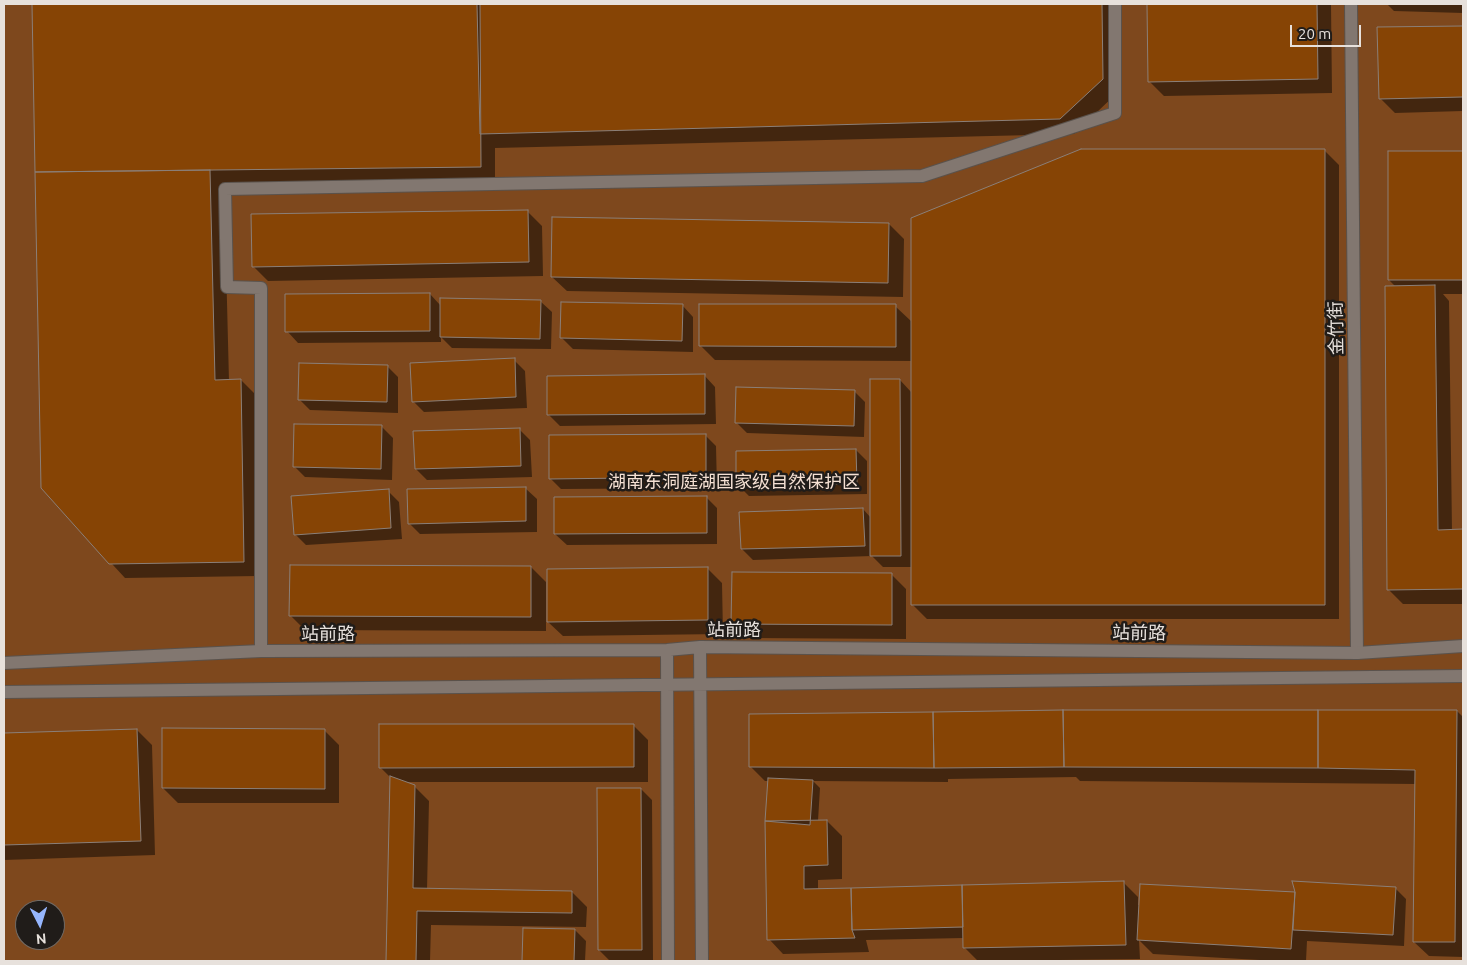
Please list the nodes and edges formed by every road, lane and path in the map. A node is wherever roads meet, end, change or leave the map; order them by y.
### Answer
1 (1115, 4) edge
2 (1350, 4) edge
3 (1463, 646) edge
4 (700, 647) junction
5 (667, 650) junction
6 (261, 651) junction
7 (1357, 653) junction
8 (4, 663) edge
9 (1463, 676) edge
10 (700, 685) junction
11 (666, 686) junction
12 (4, 692) edge
13 (668, 961) edge
14 (702, 961) edge

1 - 6 main road
2 - 7 main road, 金竹街
3 - 7 main road, 站前路
4 - 5 main road, 站前路
4 - 7 main road, 站前路
4 - 10 main road
5 - 6 main road, 站前路
5 - 11 main road
6 - 8 main road, 站前路
9 - 10 main road
10 - 11 main road
10 - 14 main road
11 - 12 main road
11 - 13 main road

